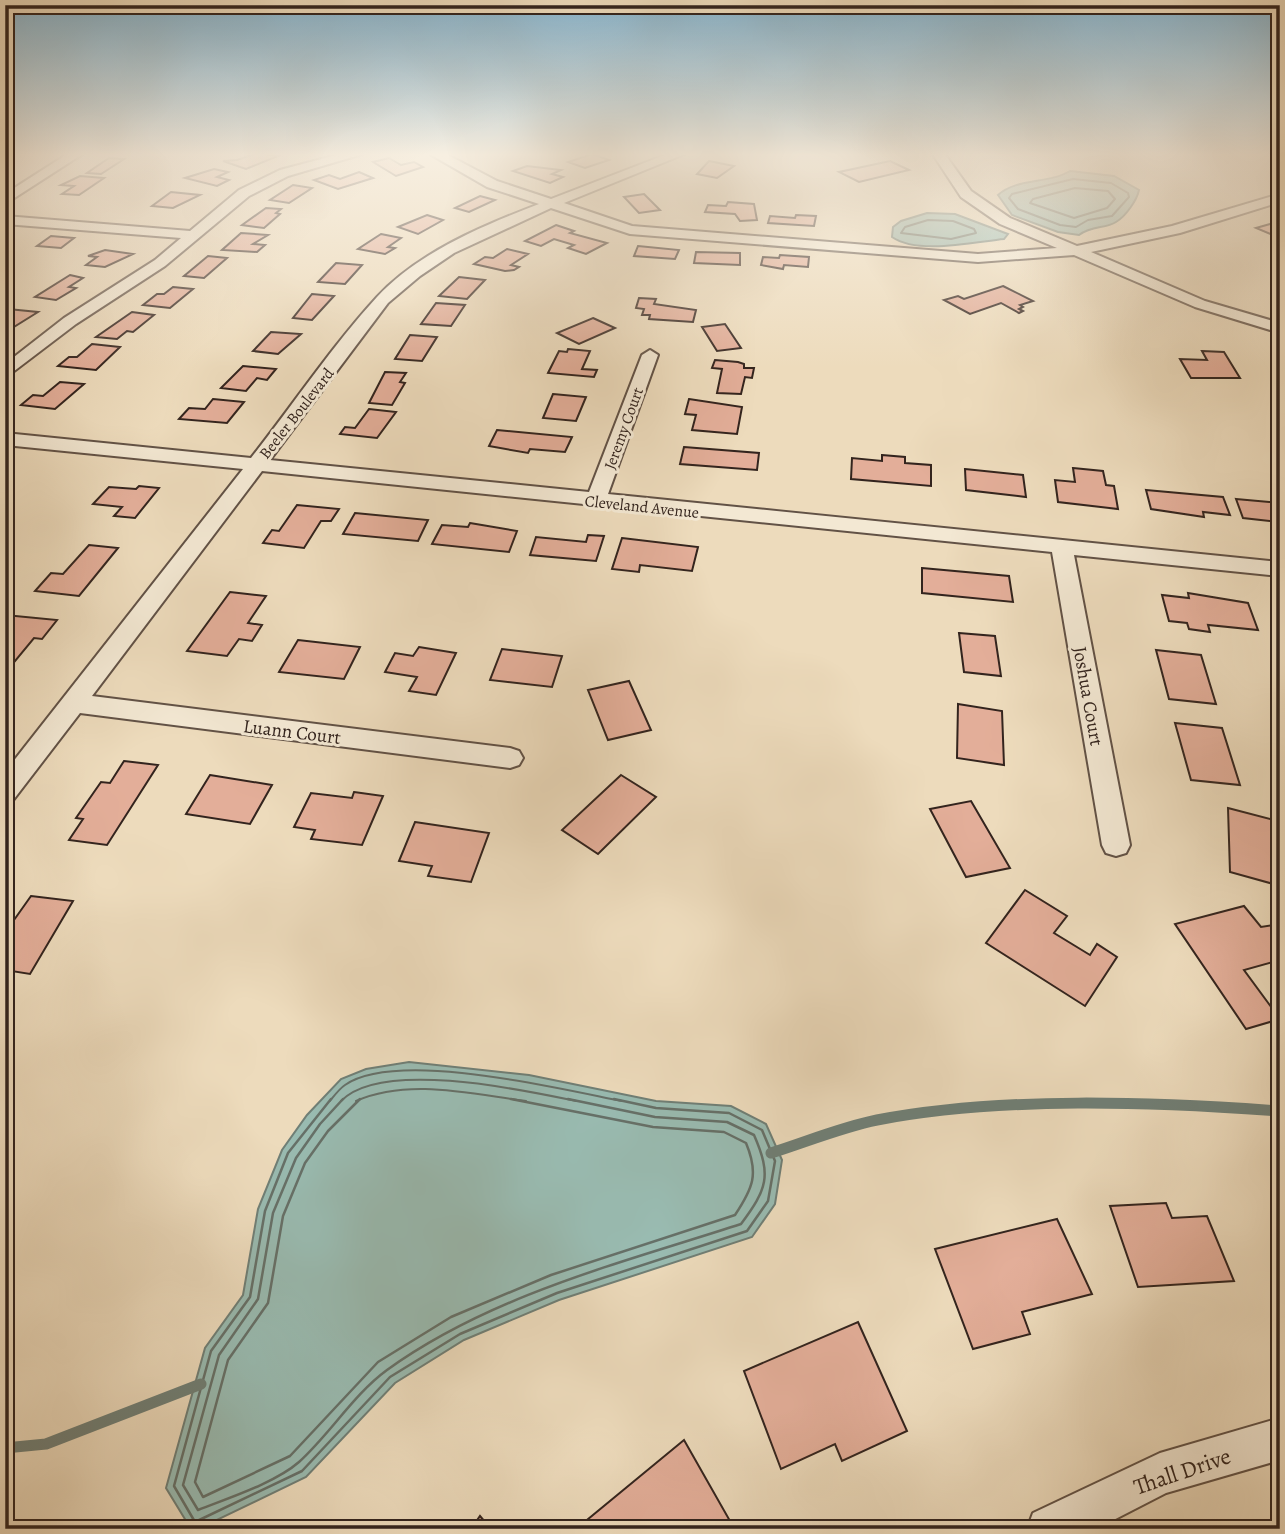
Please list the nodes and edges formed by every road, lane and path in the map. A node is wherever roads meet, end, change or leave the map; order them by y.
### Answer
1 (62, 225) edge
2 (205, 225) edge
3 (507, 225) edge
4 (608, 225) edge
5 (1018, 225) edge
6 (1193, 225) edge
7 (193, 235) junction
8 (1076, 251) junction
9 (1280, 328) edge
10 (650, 355) dead end
11 (5, 373) edge
12 (5, 439) edge
13 (255, 466) junction
14 (596, 500) junction
15 (1062, 547) junction
16 (1280, 569) edge
17 (74, 703) junction
18 (510, 758) dead end
19 (5, 792) edge
20 (1116, 845) dead end
21 (1280, 1439) edge
22 (1049, 1529) edge

1 - 7 street
2 - 7 street
3 - 13 street, Beeler Boulevard
4 - 8 street
5 - 8 street
6 - 8 street
7 - 11 street
8 - 9 street
10 - 14 street, Jeremy Court
12 - 13 street, Cleveland Avenue
13 - 14 street, Cleveland Avenue
13 - 17 street, Beeler Boulevard
14 - 15 street, Cleveland Avenue
15 - 16 street, Cleveland Avenue
15 - 20 street, Joshua Court
17 - 18 street, Luann Court
17 - 19 street, Beeler Boulevard
21 - 22 street, Thall Drive

